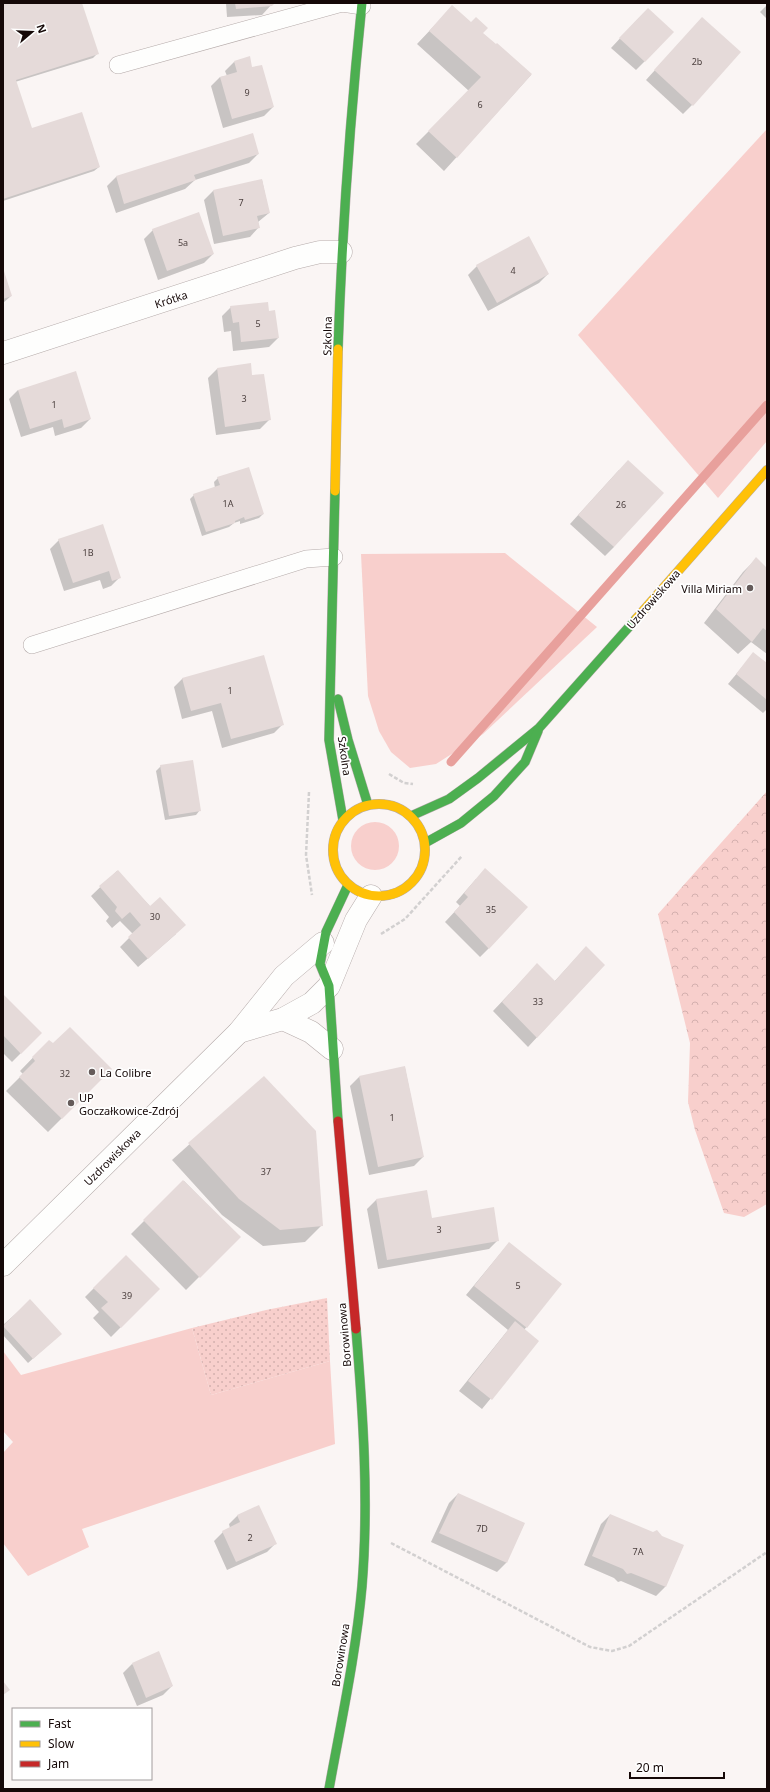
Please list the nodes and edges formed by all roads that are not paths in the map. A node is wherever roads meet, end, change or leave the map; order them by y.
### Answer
1 (362, 4) edge
2 (118, 65) dead end
3 (341, 252) junction
4 (3, 353) edge
5 (767, 470) edge
6 (334, 557) junction
7 (32, 645) dead end
8 (331, 671) junction
9 (539, 728) junction
10 (368, 805) junction
11 (411, 816) junction
12 (343, 820) junction
13 (425, 843) junction
14 (348, 885) junction
15 (371, 896) junction
16 (323, 943) junction
17 (329, 986) junction
18 (283, 1020) junction
19 (239, 1032) junction
20 (332, 1049) junction
21 (3, 1265) edge
22 (329, 1789) edge

1 - 2 lane
1 - 3 street, Szkolna
3 - 4 street, Krótka
3 - 6 street, Szkolna
5 - 9 street, Uzdrowiskowa
6 - 7 lane
6 - 8 street, Szkolna
8 - 10 street, Szkolna
8 - 12 street, Szkolna
9 - 11 street, Uzdrowiskowa
9 - 13 street, Uzdrowiskowa
10 - 11 street
10 - 12 street
11 - 13 street
12 - 14 street
13 - 15 street
14 - 15 street
14 - 16 street, Borowinowa
15 - 17 street
16 - 17 street, Borowinowa
16 - 19 street, Uzdrowiskowa
17 - 18 street, Uzdrowiskowa
17 - 20 street, Borowinowa
18 - 19 street, Uzdrowiskowa
18 - 20 street
19 - 21 street, Uzdrowiskowa
20 - 22 street, Borowinowa

